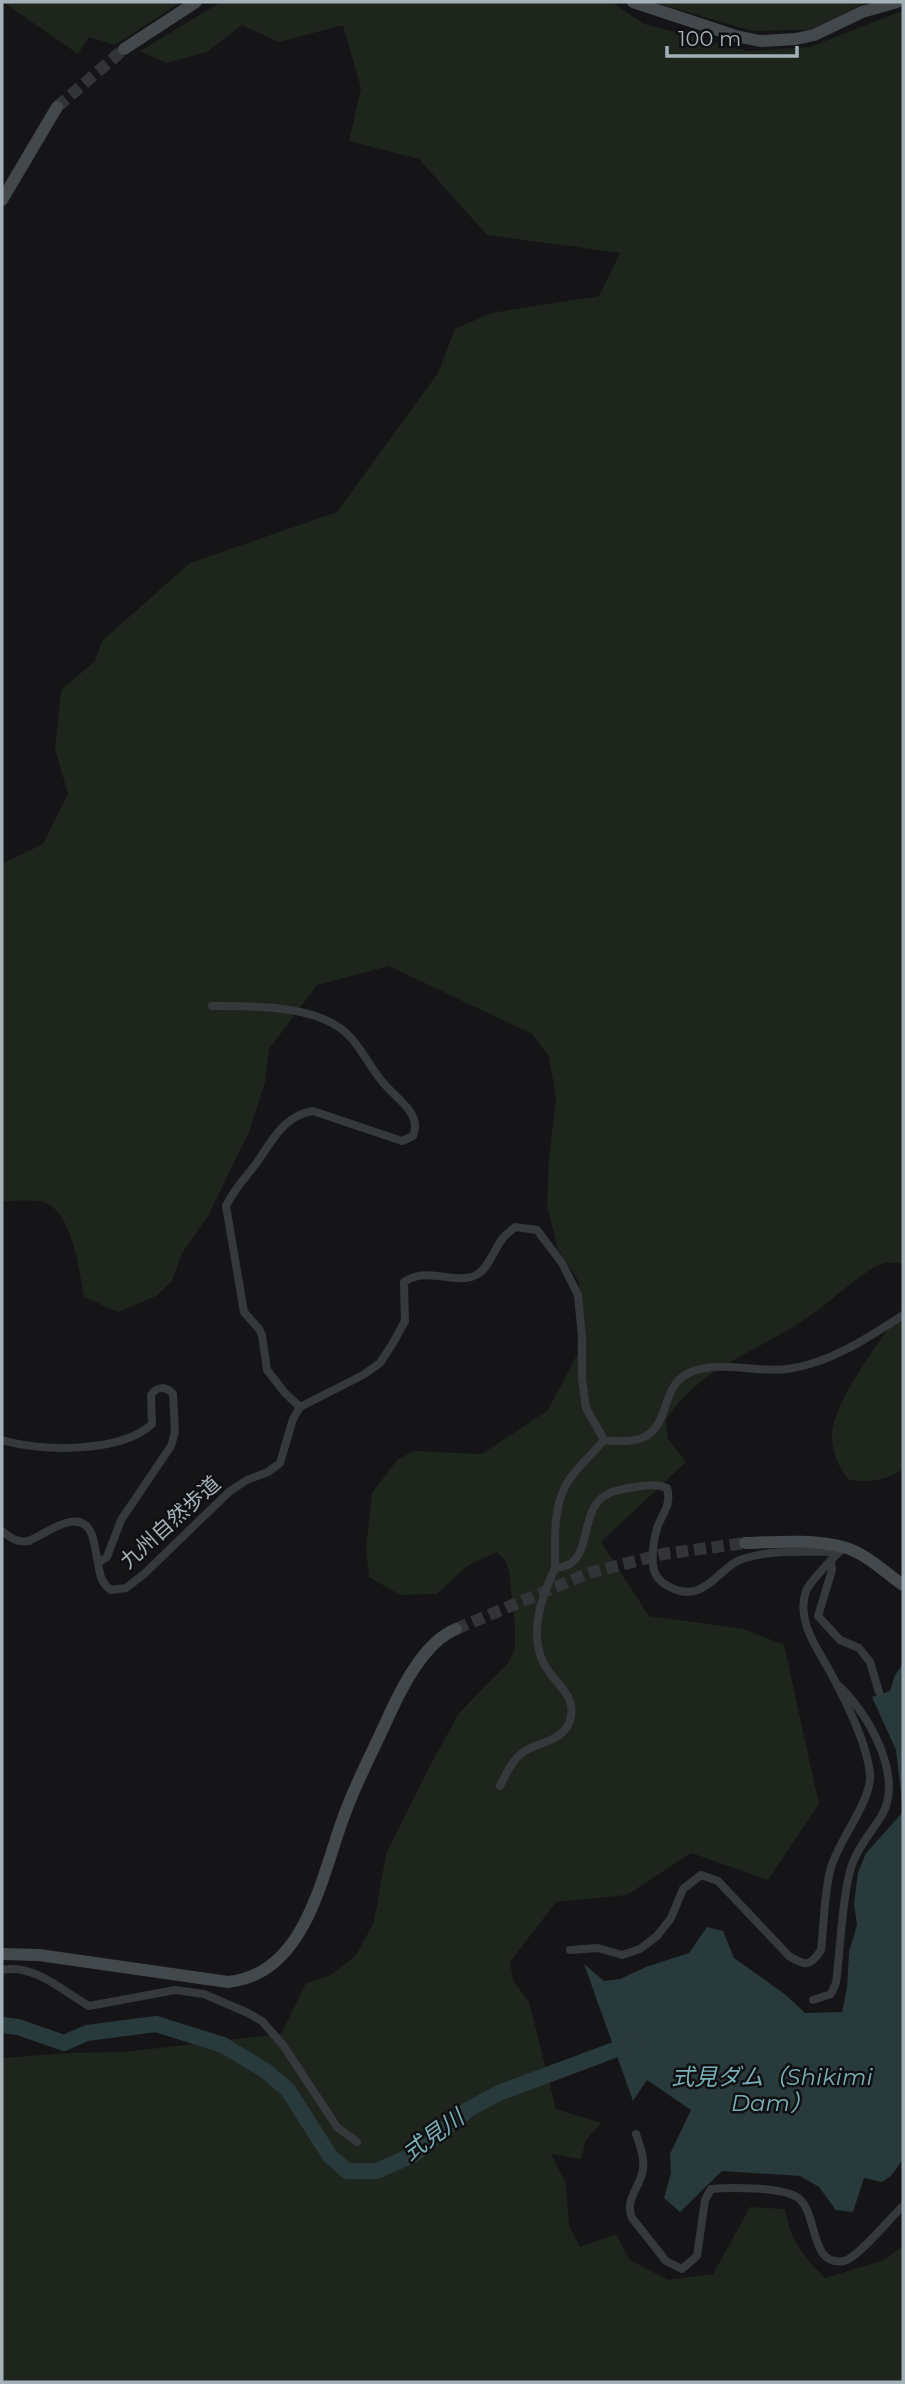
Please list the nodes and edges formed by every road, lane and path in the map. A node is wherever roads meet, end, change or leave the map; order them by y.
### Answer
1 (196, 2) edge
2 (633, 2) edge
3 (897, 2) edge
4 (124, 48) tunnel mouth
5 (57, 107) tunnel mouth
6 (2, 200) edge
7 (212, 1006) dead end
8 (903, 1315) edge
9 (300, 1407) junction
10 (2, 1440) edge
11 (604, 1440) junction
12 (2, 1531) edge
13 (745, 1543) tunnel mouth
14 (841, 1549) junction
15 (831, 1560) junction
16 (98, 1563) junction
17 (555, 1568) junction
18 (903, 1584) edge
19 (456, 1629) tunnel mouth
20 (836, 1684) junction
21 (878, 1692) dead end
22 (500, 1786) dead end
23 (570, 1950) dead end
24 (2, 1954) edge
25 (2, 1970) edge
26 (813, 2000) dead end
27 (636, 2134) dead end
28 (356, 2141) dead end
29 (903, 2206) edge

1 - 4 street
2 - 3 street
5 - 6 street
7 - 9 street
8 - 11 street
9 - 11 street
9 - 16 street, 九州自然歩道
10 - 16 street, 九州自然歩道
11 - 17 street
12 - 16 street
13 - 14 street
14 - 15 street
14 - 17 street
14 - 18 street
15 - 20 street
15 - 21 street
17 - 22 street
19 - 24 street
20 - 23 street
20 - 26 street
25 - 28 street
27 - 29 street

